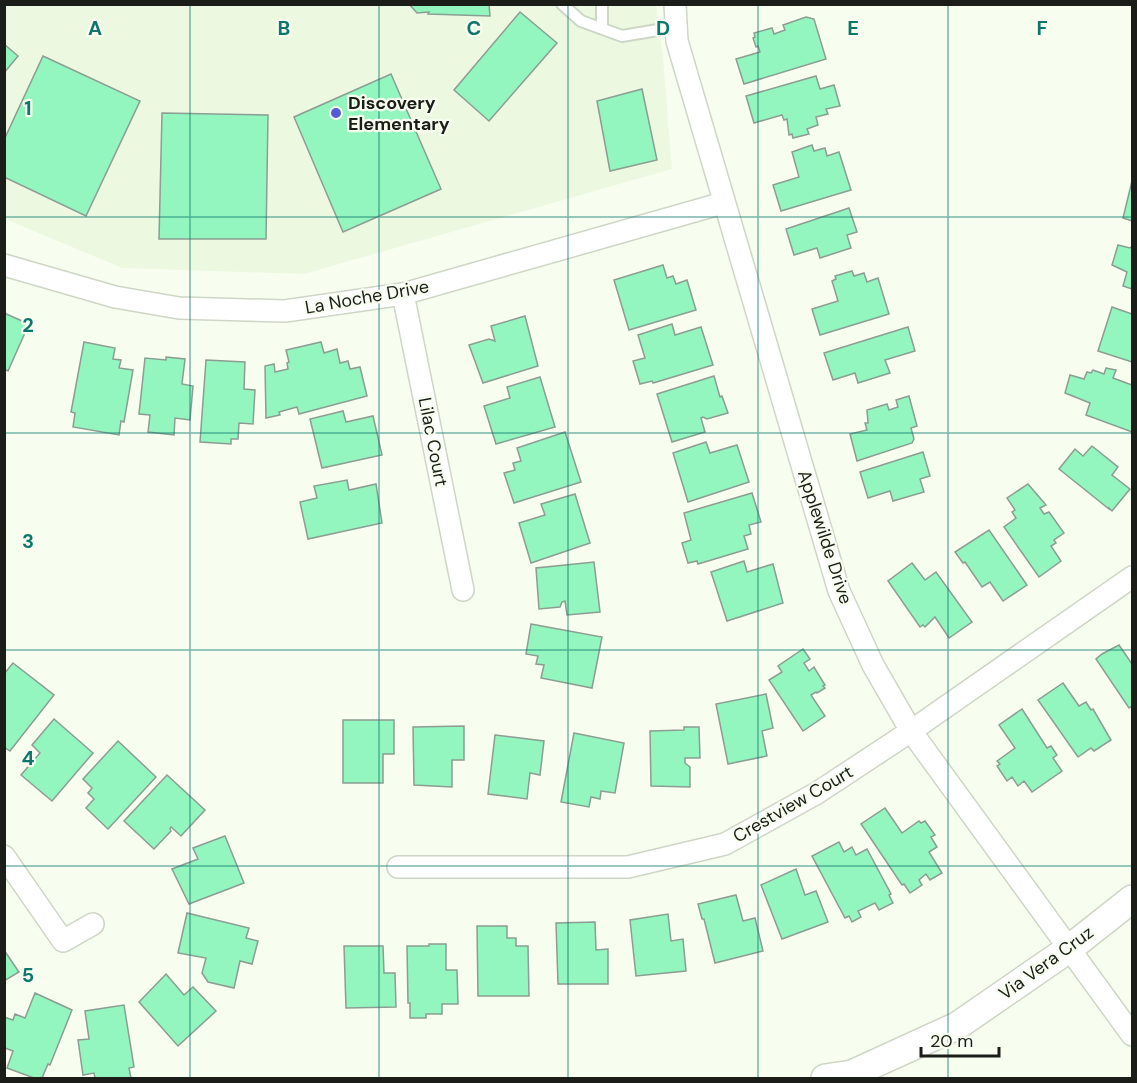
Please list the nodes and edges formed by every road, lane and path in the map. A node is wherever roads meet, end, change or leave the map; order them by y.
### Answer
1 (562, 4) edge
2 (602, 4) edge
3 (675, 4) edge
4 (676, 27) junction
5 (602, 28) junction
6 (723, 203) junction
7 (4, 265) edge
8 (403, 294) junction
9 (1132, 577) edge
10 (463, 590) dead end
11 (911, 731) junction
12 (4, 856) edge
13 (398, 867) dead end
14 (1132, 899) edge
15 (93, 924) dead end
16 (1070, 948) junction
17 (1132, 1035) edge
18 (825, 1078) edge

1 - 5 lane
2 - 5 lane
3 - 4 street, Applewilde Drive
4 - 5 lane
4 - 6 street, Applewilde Drive
6 - 8 street, La Noche Drive
6 - 11 street, Applewilde Drive
7 - 8 street, La Noche Drive
8 - 10 street, Lilac Court
9 - 11 street, Crestview Court
11 - 13 street, Crestview Court
11 - 16 street, Applewilde Drive
12 - 15 street
14 - 16 street, Via Vera Cruz
16 - 17 street, Applewilde Drive
16 - 18 street, Via Vera Cruz

